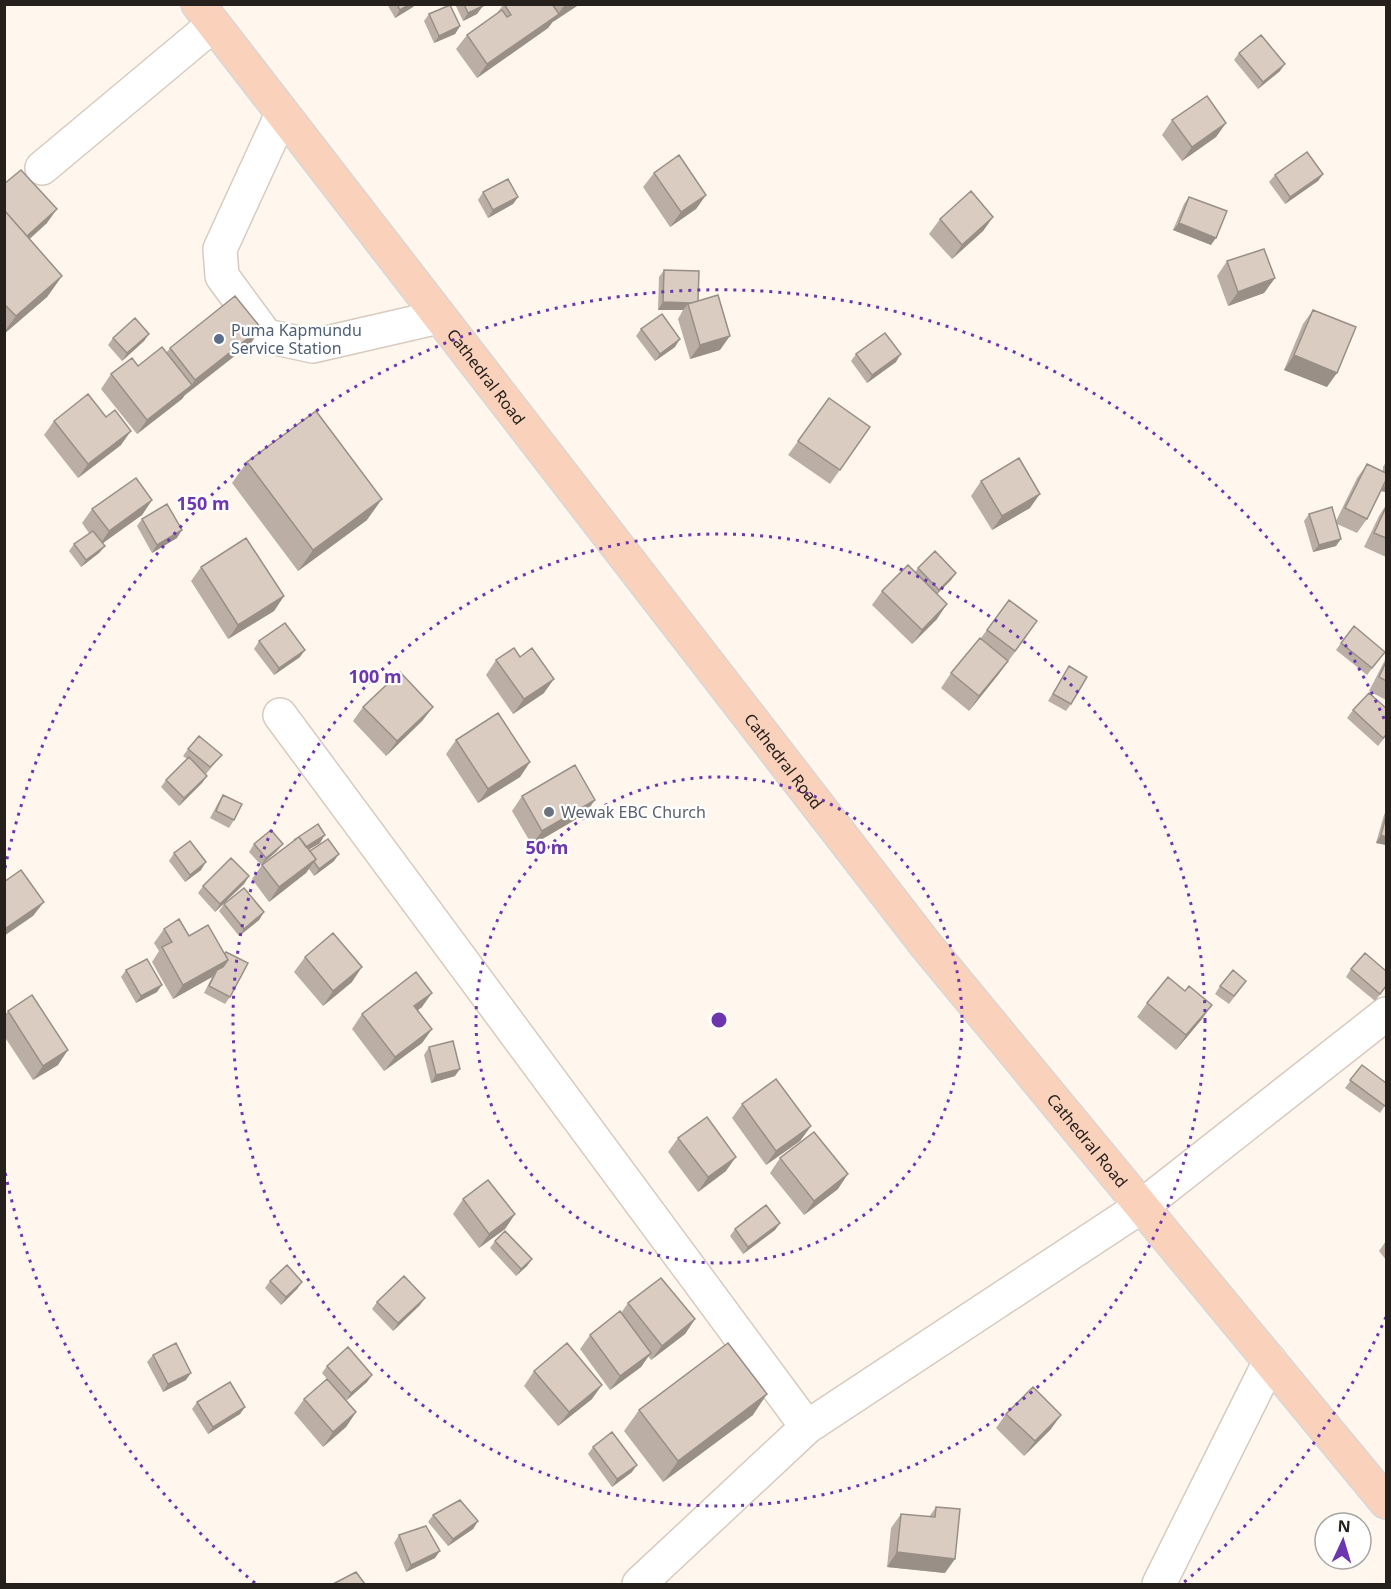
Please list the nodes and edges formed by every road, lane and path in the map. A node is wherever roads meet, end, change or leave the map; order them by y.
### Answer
1 (205, 15) edge
2 (282, 114) junction
3 (42, 168) dead end
4 (439, 317) junction
5 (280, 715) dead end
6 (1386, 1014) edge
7 (1142, 1206) junction
8 (1270, 1361) junction
9 (807, 1426) junction
10 (1386, 1502) edge
11 (639, 1584) edge
12 (1159, 1584) edge

1 - 2 main road, Cathedral Road
1 - 3 street
2 - 4 main road, Cathedral Road
2 - 4 street
4 - 7 main road, Cathedral Road
5 - 9 street
6 - 7 street
7 - 8 main road, Cathedral Road
7 - 9 street
8 - 10 main road, Cathedral Road
8 - 12 street
9 - 11 street

